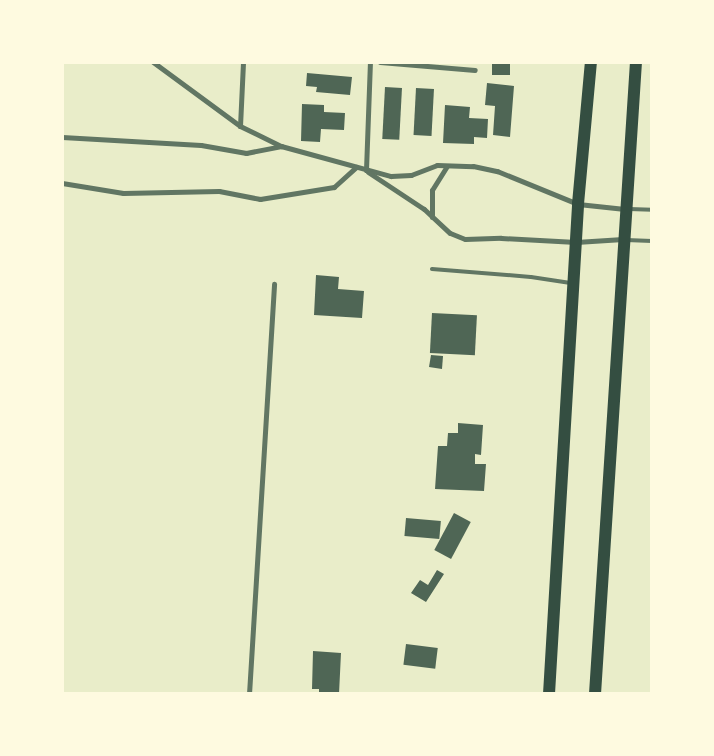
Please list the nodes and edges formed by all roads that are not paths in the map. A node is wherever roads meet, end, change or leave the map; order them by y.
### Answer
1 (153, 62) edge
2 (243, 62) edge
3 (370, 62) edge
4 (380, 62) edge
5 (591, 62) edge
6 (636, 62) edge
7 (475, 70) dead end
8 (240, 126) junction
9 (62, 137) edge
10 (282, 146) junction
11 (446, 166) junction
12 (356, 167) junction
13 (366, 170) junction
14 (62, 183) edge
15 (578, 204) junction
16 (625, 208) junction
17 (652, 210) edge
18 (432, 217) junction
19 (624, 239) junction
20 (652, 241) edge
21 (576, 242) junction
22 (432, 269) dead end
23 (274, 284) dead end
24 (573, 284) junction
25 (249, 694) edge
26 (549, 694) edge
27 (596, 694) edge

1 - 8 street
2 - 8 street
3 - 13 street
4 - 7 street
5 - 15 main road
6 - 16 main road
8 - 10 street
9 - 10 street
10 - 12 street
11 - 13 street
11 - 15 street
11 - 18 street
12 - 13 street
12 - 14 street
13 - 18 street
15 - 16 street
15 - 21 main road
16 - 17 lane
16 - 19 main road
18 - 21 street
19 - 20 lane
19 - 21 street
19 - 27 main road
21 - 24 main road
22 - 24 lane
23 - 25 street
24 - 26 main road

